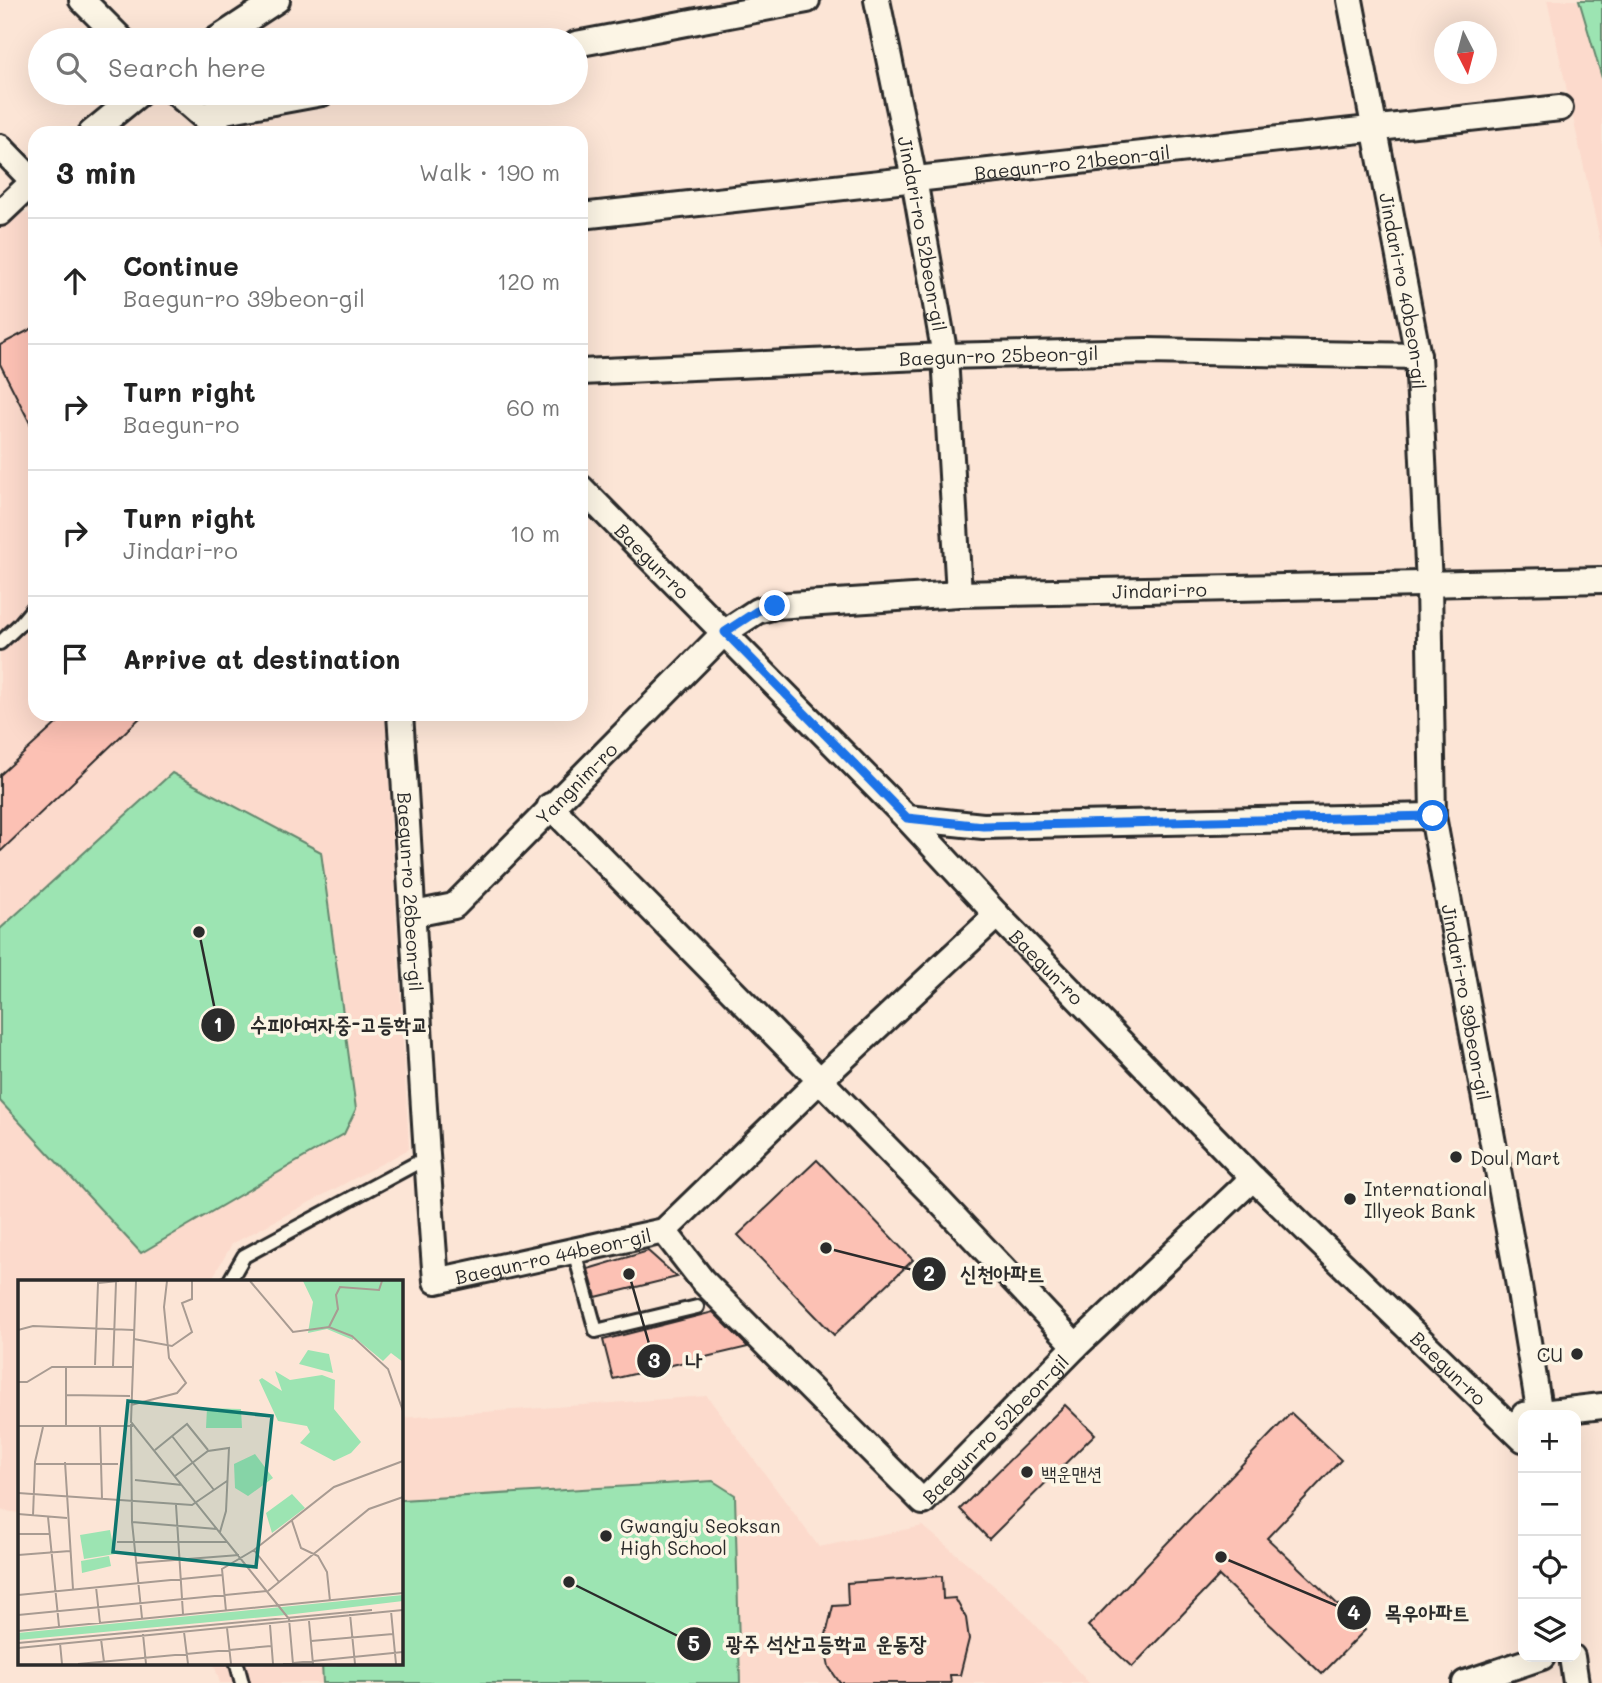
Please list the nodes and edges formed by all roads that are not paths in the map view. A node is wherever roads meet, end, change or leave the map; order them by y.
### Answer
1 (82, 0) edge
2 (277, 0) edge
3 (807, 0) edge
4 (877, 0) edge
5 (1350, 0) edge
6 (109, 28) edge
7 (234, 28) edge
8 (588, 42) edge
9 (125, 105) edge
10 (190, 105) edge
11 (260, 105) edge
12 (1560, 108) dead end
13 (203, 116) junction
14 (100, 126) edge
15 (214, 126) edge
16 (1375, 128) junction
17 (0, 147) edge
18 (28, 174) edge
19 (914, 179) junction
20 (28, 186) edge
21 (0, 213) edge
22 (588, 215) edge
23 (946, 356) junction
24 (1419, 356) junction
25 (588, 372) edge
26 (588, 495) edge
27 (1602, 580) edge
28 (1429, 585) junction
29 (959, 594) junction
30 (28, 614) edge
31 (725, 632) junction
32 (0, 643) edge
33 (400, 721) edge
34 (550, 806) junction
35 (1433, 816) junction
36 (907, 818) junction
37 (414, 914) junction
38 (998, 915) junction
39 (820, 1080) junction
40 (426, 1158) junction
41 (1253, 1178) junction
42 (664, 1231) junction
43 (574, 1251) junction
44 (230, 1280) edge
45 (436, 1281) joint
46 (697, 1307) dead end
47 (1076, 1346) junction
48 (1602, 1406) edge
49 (1539, 1410) edge
50 (1571, 1410) edge
51 (1518, 1416) edge
52 (1499, 1417) junction
53 (1518, 1434) edge
54 (1527, 1662) edge
55 (1573, 1662) edge
56 (238, 1666) edge
57 (242, 1683) edge
58 (1465, 1683) edge
59 (1576, 1683) edge

1 - 6 street
2 - 7 street
3 - 8 street
4 - 19 street, Jindari-ro 52beon-gil
5 - 16 street, Jindari-ro 40beon-gil
9 - 14 street
10 - 13 street
11 - 13 street
12 - 16 street, Baegun-ro 21beon-gil
13 - 15 street
16 - 19 street, Baegun-ro 21beon-gil
16 - 24 street, Jindari-ro 40beon-gil
17 - 18 street
19 - 22 street, Baegun-ro 21beon-gil
19 - 23 street, Jindari-ro 52beon-gil
20 - 21 street
23 - 24 street, Baegun-ro 25beon-gil
23 - 25 street, Baegun-ro 25beon-gil
23 - 29 street, Jindari-ro 52beon-gil
24 - 28 street, Jindari-ro 40beon-gil
26 - 31 street, Baegun-ro
27 - 28 street, Jindari-ro
28 - 29 street, Jindari-ro
28 - 35 street, Jindari-ro 39beon-gil
29 - 31 street, Jindari-ro
30 - 32 lane
31 - 34 street, Yangnim-ro
31 - 36 street, Baegun-ro
33 - 37 street, Baegun-ro 26beon-gil
34 - 37 street, Yangnim-ro
34 - 39 street
35 - 36 street
35 - 49 street, Jindari-ro 39beon-gil
36 - 38 street, Baegun-ro
37 - 40 street, Baegun-ro 26beon-gil
38 - 39 street, Baegun-ro 44beon-gil
38 - 41 street, Baegun-ro
39 - 42 street, Baegun-ro 44beon-gil
39 - 47 street, Baegun-ro 52beon-gil
40 - 44 lane
40 - 45 street, Baegun-ro 26beon-gil
41 - 47 street, Baegun-ro 52beon-gil
41 - 52 street, Baegun-ro
42 - 43 street, Baegun-ro 44beon-gil
42 - 47 street, Baegun-ro 52beon-gil
43 - 45 street, Baegun-ro 44beon-gil
43 - 46 lane
48 - 50 street
51 - 52 street
52 - 53 street, Baegun-ro
54 - 58 street
55 - 59 street
56 - 57 lane

